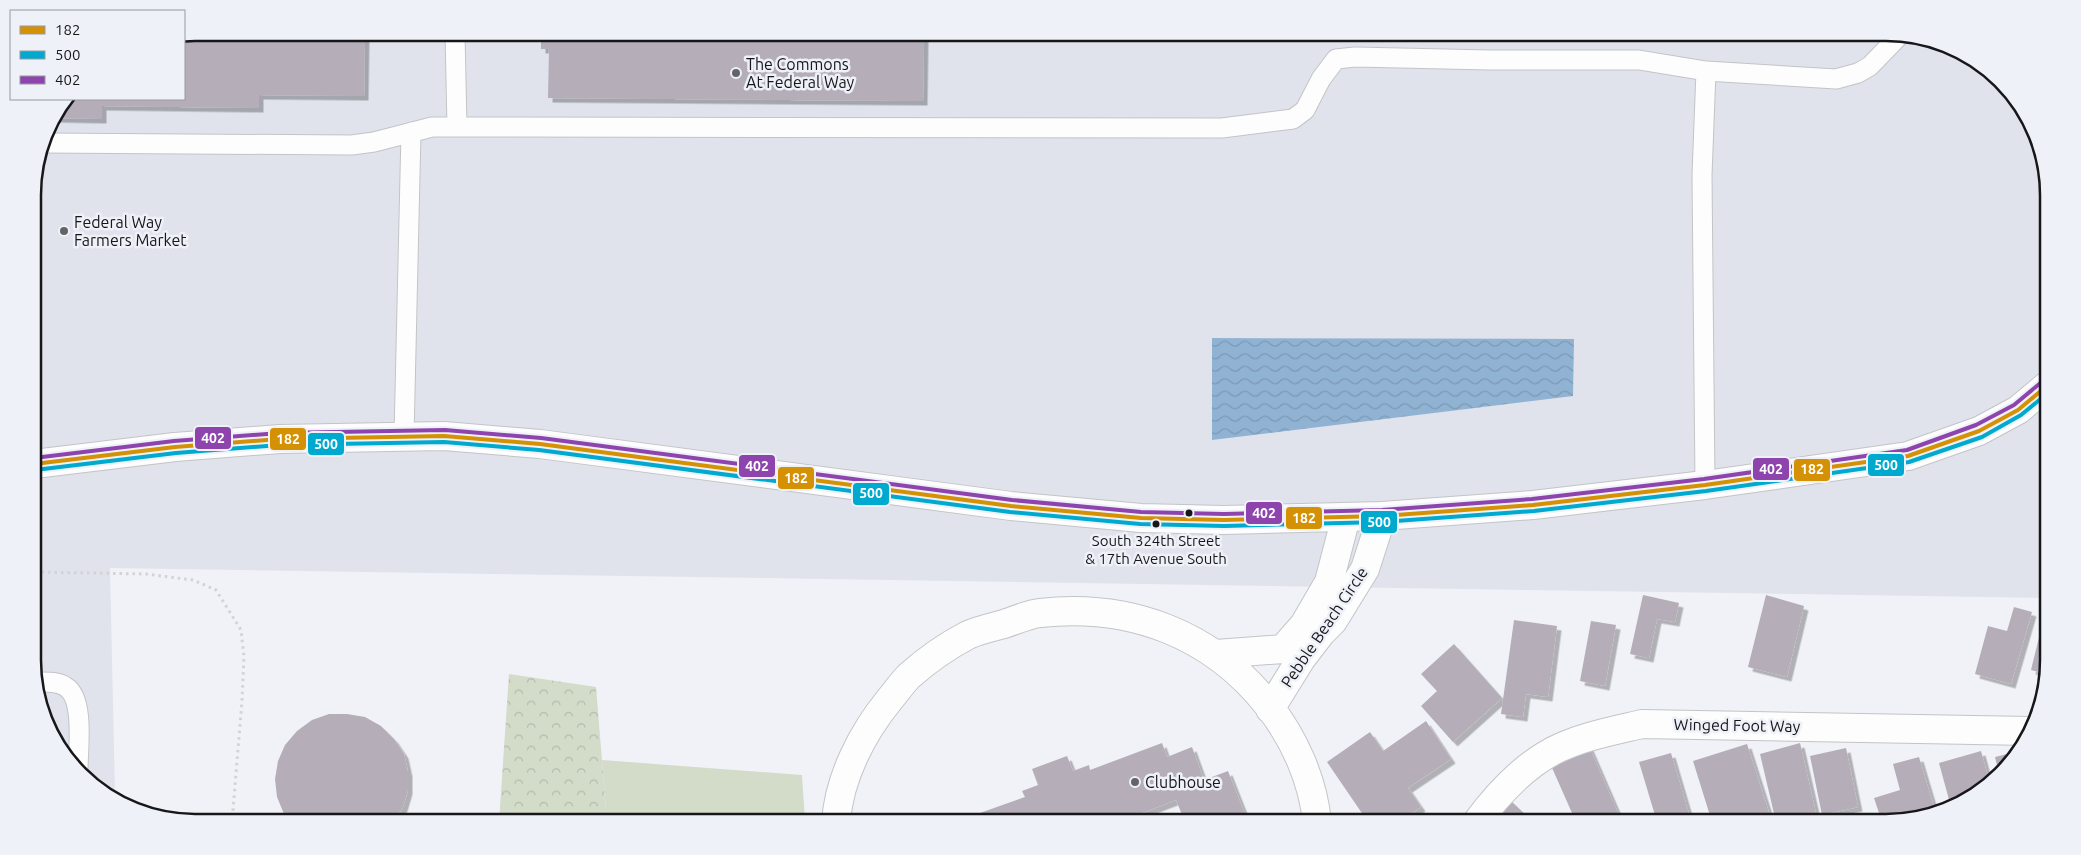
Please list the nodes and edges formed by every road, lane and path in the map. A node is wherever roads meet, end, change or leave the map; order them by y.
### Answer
1 (455, 42) edge
2 (1893, 42) edge
3 (1706, 71) junction
4 (457, 127) junction
5 (411, 132) junction
6 (51, 143) edge
7 (2040, 392) edge
8 (404, 436) junction
9 (41, 463) edge
10 (1704, 485) junction
11 (1382, 516) junction
12 (1346, 517) junction
13 (41, 572) edge
14 (1216, 654) junction
15 (43, 682) edge
16 (1270, 708) junction
17 (2022, 731) edge
18 (78, 759) edge
19 (1315, 813) edge
20 (1485, 813) edge
21 (233, 814) edge
22 (837, 814) edge

1 - 4 lane
2 - 3 lane
3 - 4 lane
3 - 10 lane
4 - 5 lane
5 - 6 lane
5 - 8 lane
7 - 10 street
8 - 9 street
8 - 12 street
10 - 11 street
11 - 12 street
11 - 16 street, Pebble Beach Circle
12 - 14 street, Pebble Beach Circle
13 - 21 path
14 - 16 street, Pebble Beach Circle
14 - 22 street, Pebble Beach Circle
15 - 18 lane
16 - 19 street, Pebble Beach Circle
17 - 20 street, Winged Foot Way

